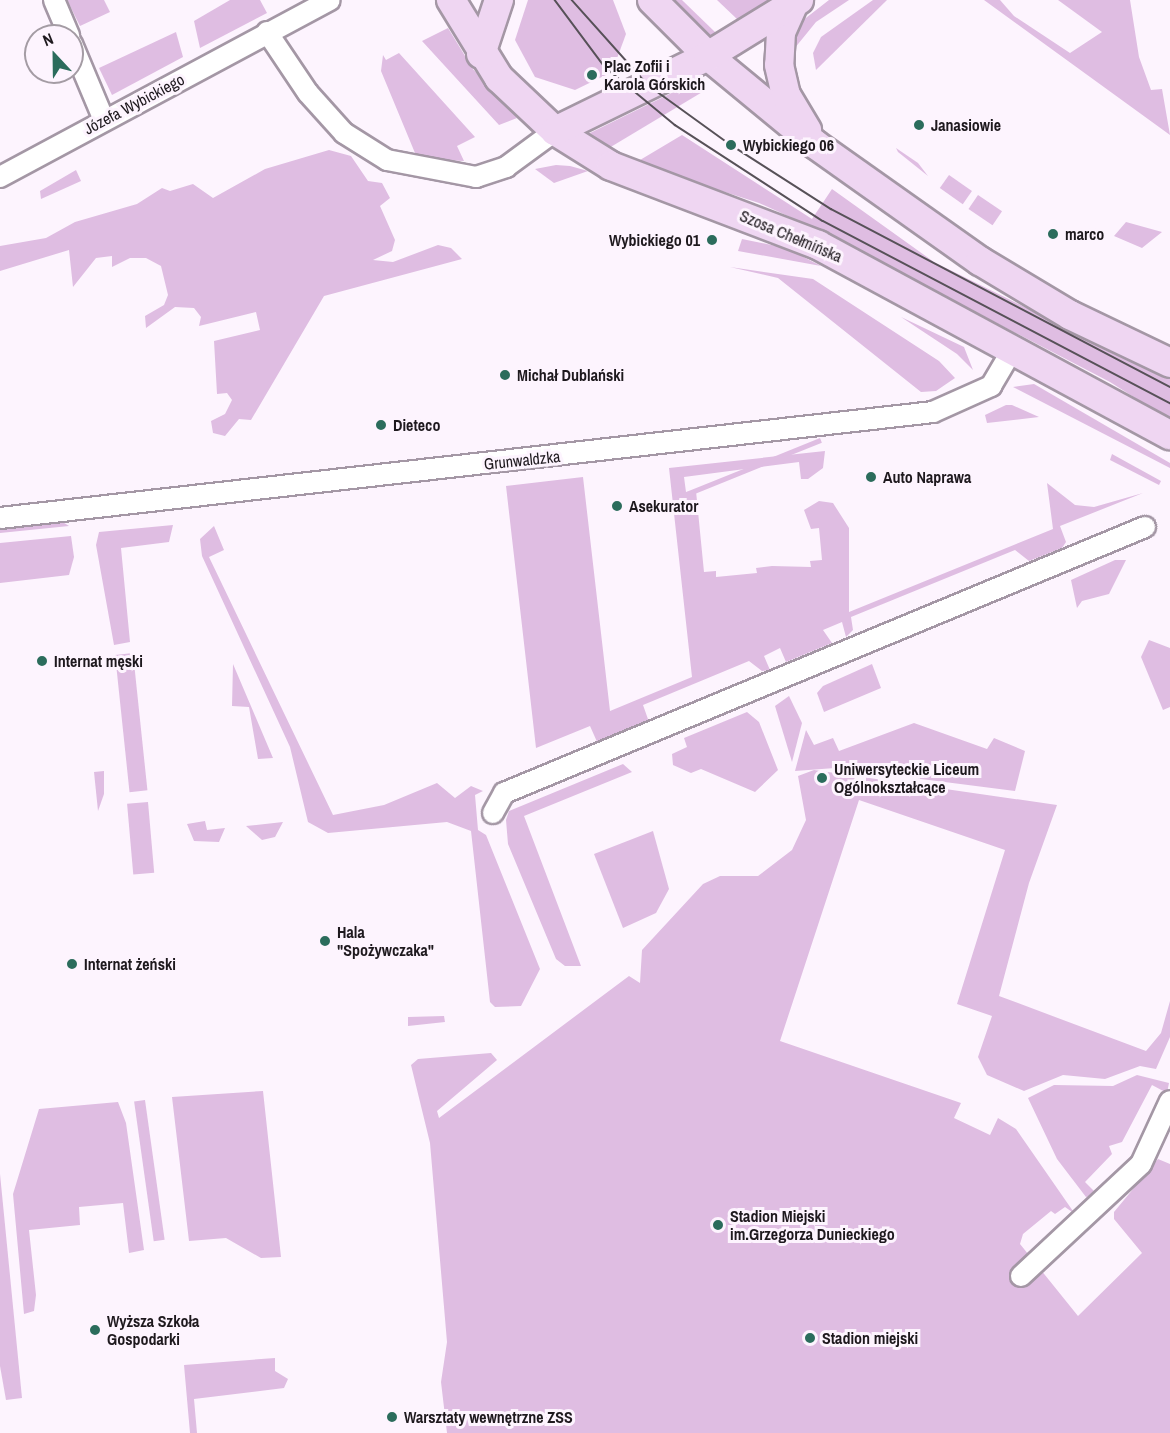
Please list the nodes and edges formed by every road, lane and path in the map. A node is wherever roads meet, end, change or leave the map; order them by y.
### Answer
1 (54, 0) edge
2 (330, 0) edge
3 (452, 0) edge
4 (500, 0) edge
5 (652, 0) edge
6 (796, 2) edge
7 (64, 24) edge
8 (267, 32) junction
9 (481, 54) junction
10 (708, 56) junction
11 (84, 72) edge
12 (104, 120) junction
13 (555, 131) junction
14 (816, 145) junction
15 (0, 177) edge
16 (1014, 346) junction
17 (1170, 363) edge
18 (1170, 435) edge
19 (0, 518) edge
20 (1145, 527) dead end
21 (493, 813) dead end
22 (1170, 1101) edge
23 (1021, 1276) dead end

1 - 7 street
2 - 8 street, Józefa Wybickiego
3 - 9 main road, Szosa Chełmińska
4 - 9 main road
5 - 10 main road
6 - 10 main road
6 - 14 main road
8 - 12 street, Józefa Wybickiego
8 - 13 street
9 - 13 main road, Szosa Chełmińska
10 - 13 main road
10 - 14 main road
11 - 12 street
12 - 15 street, Józefa Wybickiego
13 - 16 main road, Szosa Chełmińska
14 - 17 main road
16 - 18 main road, Szosa Chełmińska
16 - 19 street, Grunwaldzka
20 - 21 street
22 - 23 street

